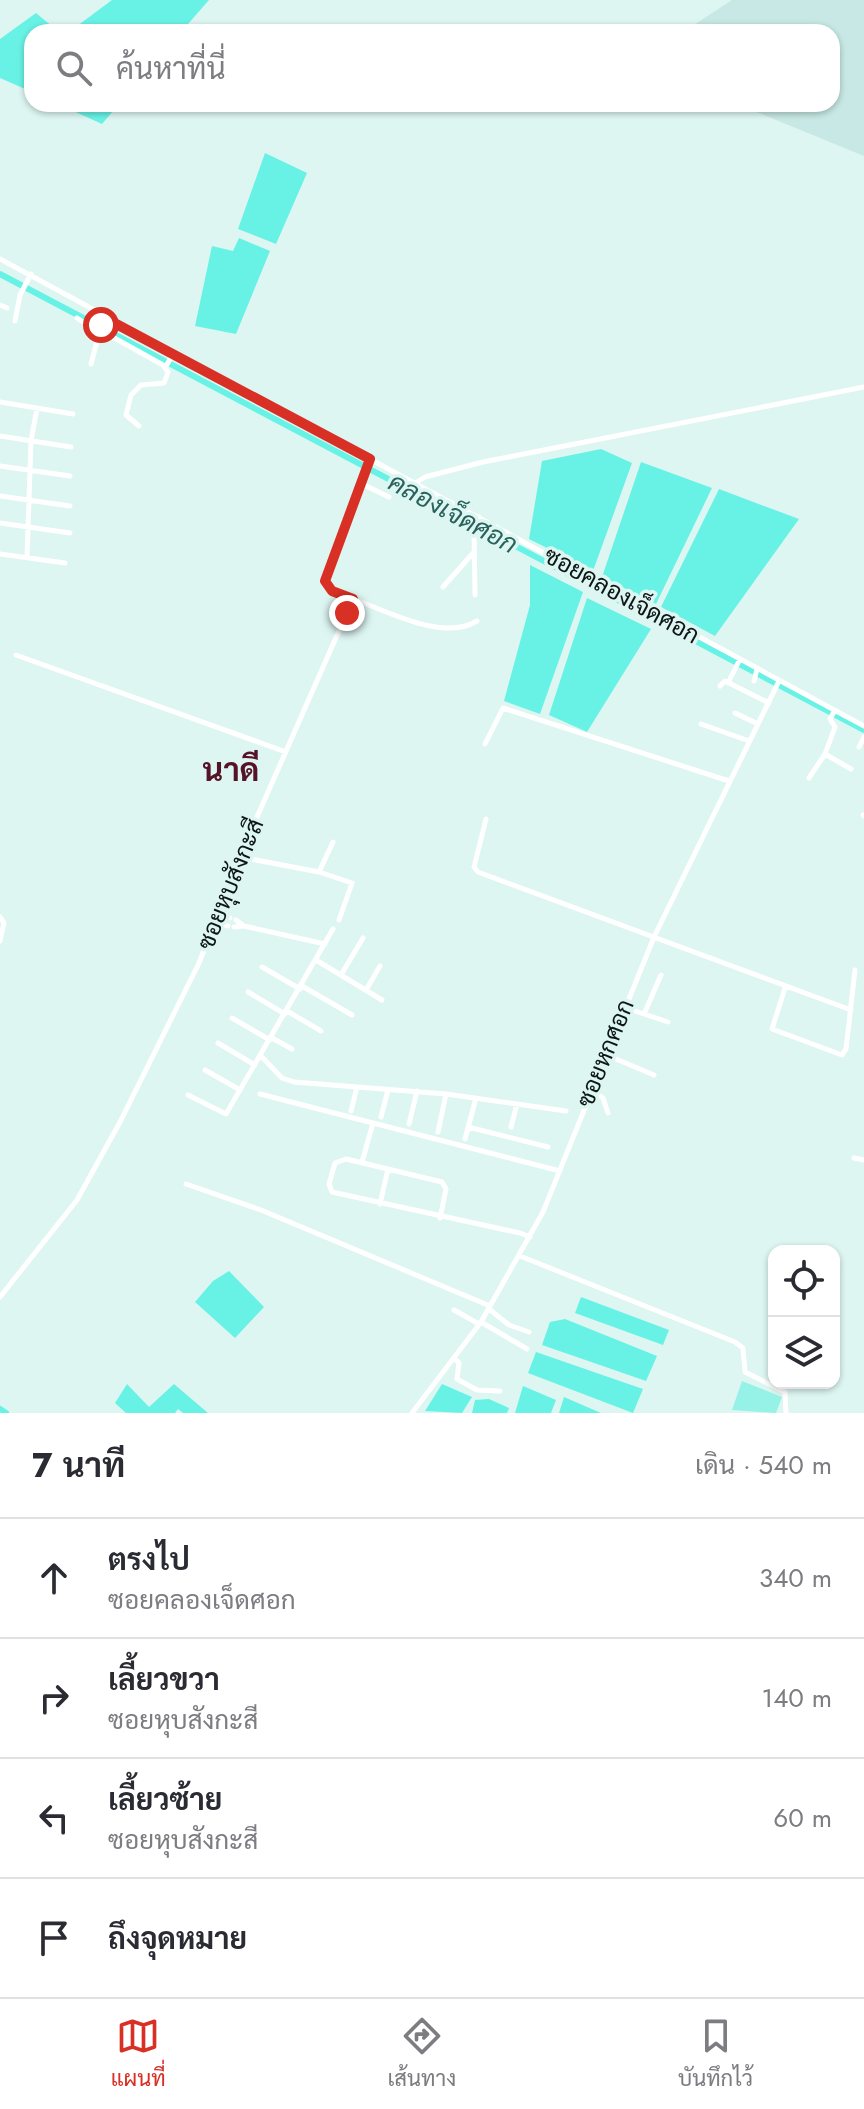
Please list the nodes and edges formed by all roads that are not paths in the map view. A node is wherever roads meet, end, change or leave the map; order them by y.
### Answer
1 (0, 259) edge
2 (29, 277) junction
3 (0, 305) edge
4 (7, 308) dead end
5 (77, 318) dead end
6 (15, 321) dead end
7 (101, 326) junction
8 (172, 354) junction
9 (91, 364) dead end
10 (166, 366) junction
11 (864, 387) edge
12 (0, 402) edge
13 (37, 408) junction
14 (73, 414) dead end
15 (139, 426) dead end
16 (0, 436) edge
17 (31, 441) junction
18 (71, 447) dead end
19 (368, 464) junction
20 (0, 466) edge
21 (31, 470) junction
22 (70, 476) dead end
23 (417, 482) junction
24 (360, 483) junction
25 (0, 496) edge
26 (389, 497) dead end
27 (29, 500) junction
28 (70, 506) dead end
29 (477, 521) junction
30 (0, 523) edge
31 (29, 527) junction
32 (70, 533) dead end
33 (474, 551) junction
34 (0, 554) edge
35 (27, 558) junction
36 (65, 563) dead end
37 (443, 587) dead end
38 (475, 595) dead end
39 (353, 599) junction
40 (477, 621) dead end
41 (16, 655) dead end
42 (738, 663) junction
43 (779, 681) junction
44 (728, 683) junction
45 (720, 686) dead end
46 (764, 701) junction
47 (735, 713) dead end
48 (834, 713) junction
49 (753, 721) junction
50 (701, 724) dead end
51 (864, 726) edge
52 (864, 737) edge
53 (744, 739) junction
54 (485, 744) dead end
55 (859, 747) dead end
56 (282, 751) junction
57 (825, 754) junction
58 (851, 769) dead end
59 (809, 778) dead end
60 (729, 781) junction
61 (486, 819) dead end
62 (333, 842) dead end
63 (240, 857) junction
64 (319, 872) junction
65 (218, 914) junction
66 (0, 917) edge
67 (339, 920) dead end
68 (215, 923) junction
69 (244, 926) junction
70 (333, 929) dead end
71 (651, 936) junction
72 (363, 938) dead end
73 (0, 941) edge
74 (325, 944) junction
75 (316, 960) junction
76 (380, 966) dead end
77 (262, 967) dead end
78 (855, 970) dead end
79 (341, 975) junction
80 (661, 975) dead end
81 (301, 987) junction
82 (785, 988) junction
83 (366, 990) junction
84 (248, 992) dead end
85 (382, 1000) dead end
86 (623, 1007) junction
87 (851, 1010) junction
88 (286, 1013) junction
89 (644, 1014) junction
90 (352, 1015) dead end
91 (232, 1018) dead end
92 (668, 1022) dead end
93 (321, 1031) dead end
94 (271, 1039) junction
95 (218, 1043) dead end
96 (292, 1049) dead end
97 (604, 1054) junction
98 (261, 1056) junction
99 (255, 1065) junction
100 (205, 1070) dead end
101 (654, 1075) dead end
102 (357, 1087) junction
103 (590, 1089) junction
104 (240, 1090) junction
105 (388, 1090) junction
106 (417, 1091) junction
107 (260, 1094) dead end
108 (446, 1094) junction
109 (188, 1095) dead end
110 (476, 1098) junction
111 (517, 1104) junction
112 (351, 1111) dead end
113 (566, 1111) dead end
114 (608, 1113) dead end
115 (381, 1117) dead end
116 (373, 1123) junction
117 (409, 1124) dead end
118 (468, 1127) junction
119 (511, 1127) dead end
120 (438, 1132) dead end
121 (465, 1139) dead end
122 (548, 1147) dead end
123 (854, 1158) dead end
124 (864, 1160) edge
125 (362, 1162) junction
126 (388, 1169) junction
127 (555, 1170) junction
128 (186, 1184) dead end
129 (380, 1204) junction
130 (440, 1218) junction
131 (525, 1235) junction
132 (520, 1256) junction
133 (0, 1297) edge
134 (487, 1305) junction
135 (454, 1310) dead end
136 (478, 1323) junction
137 (529, 1332) dead end
138 (527, 1349) dead end
139 (454, 1358) junction
140 (500, 1391) dead end
141 (412, 1413) edge
142 (786, 1413) edge

1 - 2 street, ซอยคลองเจ็ดศอก
2 - 6 street
2 - 7 street, ซอยคลองเจ็ดศอก
3 - 4 street
5 - 7 street
7 - 8 street, ซอยคลองเจ็ดศอก
7 - 9 street
7 - 10 street
8 - 10 street
8 - 19 street, ซอยคลองเจ็ดศอก
10 - 15 street
11 - 23 street
12 - 13 street
13 - 14 street
13 - 17 street
16 - 17 street
17 - 18 street
17 - 21 street
19 - 23 street, ซอยคลองเจ็ดศอก
19 - 24 street
20 - 21 street
21 - 22 street
21 - 27 street
23 - 29 street, ซอยคลองเจ็ดศอก
24 - 26 street
24 - 39 street
25 - 27 street
27 - 28 street
27 - 31 street
29 - 33 street
29 - 42 street, ซอยคลองเจ็ดศอก
30 - 31 street
31 - 32 street
31 - 35 street
33 - 37 street
33 - 38 street
34 - 35 street
35 - 36 street
39 - 40 street
39 - 56 street, ซอยหุบสังกะสี
41 - 56 street
42 - 43 street, ซอยคลองเจ็ดศอก
42 - 44 street
43 - 46 street, ซอยหกศอก
43 - 48 street, ซอยคลองเจ็ดศอก
44 - 45 street
44 - 46 street
46 - 49 street, ซอยหกศอก
47 - 49 street
48 - 51 street, ซอยคลองเจ็ดศอก
48 - 57 street
49 - 53 street, ซอยหกศอก
50 - 53 street
52 - 55 street
53 - 60 street, ซอยหกศอก
54 - 60 street
56 - 63 street, ซอยหุบสังกะสี
57 - 58 street
57 - 59 street
60 - 71 street, ซอยหกศอก
61 - 71 street
62 - 64 street
63 - 64 street
63 - 65 street, ซอยหุบสังกะสี
64 - 67 street
65 - 68 street, ซอยหุบสังกะสี
65 - 69 street
66 - 73 street
68 - 69 street
68 - 133 street, ซอยหุบสังกะสี
69 - 74 street
70 - 74 street
71 - 82 street
71 - 86 street, ซอยหกศอก
72 - 79 street
74 - 75 street
75 - 79 street
75 - 81 street
76 - 83 street
77 - 81 street
78 - 87 street
79 - 83 street
80 - 89 street
81 - 88 street
81 - 90 street
82 - 87 street
82 - 87 street
83 - 85 street
84 - 88 street
86 - 89 street
86 - 97 street, ซอยหกศอก
88 - 93 street
88 - 94 street
89 - 92 street
91 - 94 street
94 - 96 street
94 - 98 street
95 - 99 street
97 - 101 street
97 - 103 street, ซอยหกศอก
98 - 99 street
98 - 102 street
99 - 104 street
100 - 104 street
102 - 105 street
102 - 112 street
103 - 114 street
103 - 127 street, ซอยหกศอก
104 - 109 street
105 - 106 street
105 - 115 street
106 - 108 street
106 - 117 street
107 - 116 street
108 - 110 street
108 - 120 street
110 - 111 street
110 - 118 street
111 - 113 street
111 - 119 street
116 - 125 street
116 - 127 street
118 - 121 street
118 - 122 street
123 - 124 street
125 - 126 street
125 - 129 street
126 - 129 street
126 - 130 street
127 - 131 street, ซอยหกศอก
128 - 134 street
129 - 130 street
130 - 131 street
131 - 132 street, ซอยหกศอก
132 - 134 street, ซอยหกศอก
132 - 142 street
134 - 136 street, ซอยหกศอก
134 - 137 street
135 - 136 street
136 - 138 street
136 - 139 street, ซอยหกศอก
139 - 140 street
139 - 141 street, ซอยหกศอก

